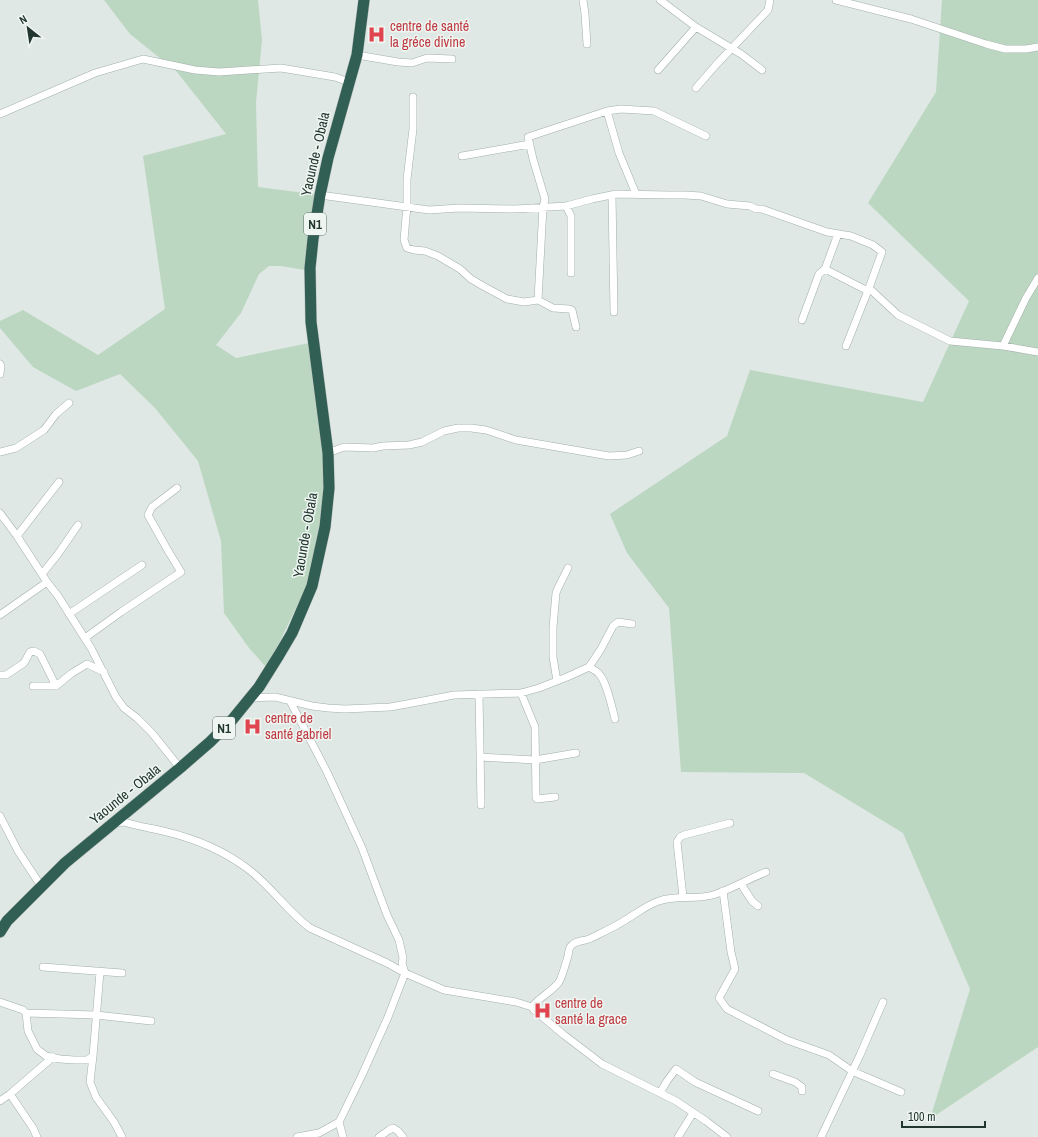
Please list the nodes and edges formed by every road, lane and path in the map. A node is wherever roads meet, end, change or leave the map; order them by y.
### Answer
1 (364, 0) edge
2 (583, 0) edge
3 (660, 0) edge
4 (770, 0) edge
5 (836, 0) edge
6 (696, 27) junction
7 (587, 44) dead end
8 (1038, 47) edge
9 (732, 49) junction
10 (357, 55) junction
11 (452, 59) dead end
12 (658, 70) dead end
13 (762, 70) dead end
14 (349, 82) junction
15 (696, 88) dead end
16 (413, 97) dead end
17 (607, 111) junction
18 (0, 114) edge
19 (706, 136) dead end
20 (530, 144) junction
21 (462, 156) dead end
22 (636, 194) junction
23 (320, 195) junction
24 (612, 195) junction
25 (407, 206) junction
26 (566, 206) junction
27 (544, 207) junction
28 (838, 234) junction
29 (825, 269) junction
30 (571, 273) dead end
31 (1038, 278) edge
32 (868, 290) junction
33 (538, 300) junction
34 (614, 312) dead end
35 (802, 320) dead end
36 (576, 327) dead end
37 (846, 346) dead end
38 (1003, 346) junction
39 (1038, 352) edge
40 (0, 364) edge
41 (0, 374) edge
42 (69, 403) dead end
43 (639, 451) dead end
44 (0, 452) edge
45 (328, 453) junction
46 (59, 482) dead end
47 (177, 488) dead end
48 (0, 513) edge
49 (78, 525) dead end
50 (17, 536) junction
51 (142, 565) dead end
52 (568, 568) dead end
53 (42, 574) junction
54 (47, 582) junction
55 (69, 614) junction
56 (0, 615) edge
57 (632, 624) dead end
58 (85, 638) junction
59 (588, 667) junction
60 (104, 672) junction
61 (0, 675) edge
62 (557, 681) junction
63 (33, 686) dead end
64 (56, 686) junction
65 (521, 693) junction
66 (479, 694) junction
67 (250, 698) junction
68 (290, 701) junction
69 (615, 719) dead end
70 (576, 753) dead end
71 (480, 757) junction
72 (535, 760) junction
73 (180, 768) junction
74 (555, 797) dead end
75 (481, 804) dead end
76 (0, 816) edge
77 (114, 823) junction
78 (730, 824) dead end
79 (766, 872) dead end
80 (741, 884) junction
81 (41, 886) junction
82 (723, 892) junction
83 (682, 898) junction
84 (758, 906) dead end
85 (4, 923) edge
86 (0, 932) edge
87 (43, 967) dead end
88 (100, 972) junction
89 (122, 973) dead end
90 (405, 973) junction
91 (0, 1002) edge
92 (883, 1002) dead end
93 (532, 1007) junction
94 (26, 1013) junction
95 (96, 1015) junction
96 (151, 1021) dead end
97 (93, 1056) junction
98 (53, 1057) junction
99 (852, 1071) junction
100 (773, 1074) dead end
101 (802, 1091) dead end
102 (901, 1092) dead end
103 (660, 1093) junction
104 (10, 1094) junction
105 (0, 1101) edge
106 (758, 1111) dead end
107 (693, 1113) junction
108 (338, 1122) junction
109 (37, 1137) edge
110 (122, 1137) edge
111 (297, 1137) edge
112 (343, 1137) edge
113 (379, 1137) edge
114 (403, 1137) edge
115 (678, 1137) edge
116 (726, 1137) edge
117 (821, 1137) edge

1 - 10 highway, Yaounde - Obala / N1
2 - 7 street
3 - 6 street
4 - 9 street
5 - 8 street
6 - 9 street
6 - 12 street
9 - 13 street
9 - 15 street
10 - 11 street
10 - 14 highway, Yaounde - Obala / N1
14 - 18 street
14 - 23 highway, Yaounde - Obala / N1
16 - 25 street
17 - 19 street
17 - 20 street
17 - 22 street
20 - 21 street
20 - 27 street
22 - 24 street
22 - 28 street
23 - 25 street
23 - 45 highway, Yaounde - Obala / N1
24 - 26 street
24 - 34 street
25 - 27 street
25 - 33 street
26 - 27 street
26 - 30 street
27 - 33 street
28 - 29 street
28 - 32 street
29 - 32 street
29 - 35 street
31 - 38 street
32 - 37 street
32 - 38 street
33 - 36 street
38 - 39 street
40 - 41 street
42 - 44 street
43 - 45 street
45 - 67 highway, Yaounde - Obala / N1
46 - 50 street
47 - 58 street
48 - 50 street
49 - 53 street
50 - 53 street
51 - 55 street
52 - 62 street
53 - 54 street
54 - 55 street
54 - 56 street
55 - 58 street
57 - 59 street
58 - 60 street
59 - 62 street
59 - 69 street
60 - 64 street
60 - 73 street
61 - 64 street
62 - 65 street
63 - 64 street
65 - 66 street
65 - 72 street
66 - 68 street
66 - 71 street
67 - 68 street
67 - 73 highway, Yaounde - Obala / N1
68 - 90 street
70 - 72 street
71 - 72 street
71 - 75 street
72 - 74 street
73 - 77 highway, Yaounde - Obala / N1
76 - 81 street
77 - 81 highway, Yaounde - Obala / N1
77 - 90 street
78 - 83 street
79 - 80 street
80 - 82 street
80 - 84 street
81 - 85 highway, Yaounde - Obala / N1
82 - 83 street
82 - 99 street
83 - 93 street
85 - 86 highway, Yaounde - Obala / N1
87 - 88 street
88 - 89 street
88 - 95 street
90 - 93 street
90 - 108 street
91 - 94 street
92 - 99 street
93 - 103 street
94 - 95 street
94 - 98 street
95 - 96 street
95 - 97 street
97 - 98 street
97 - 110 street
98 - 104 street
99 - 102 street
99 - 117 street
100 - 101 street
103 - 106 street
103 - 107 street
104 - 105 street
104 - 109 street
107 - 115 street
107 - 116 street
108 - 111 street
108 - 112 street
113 - 114 street

